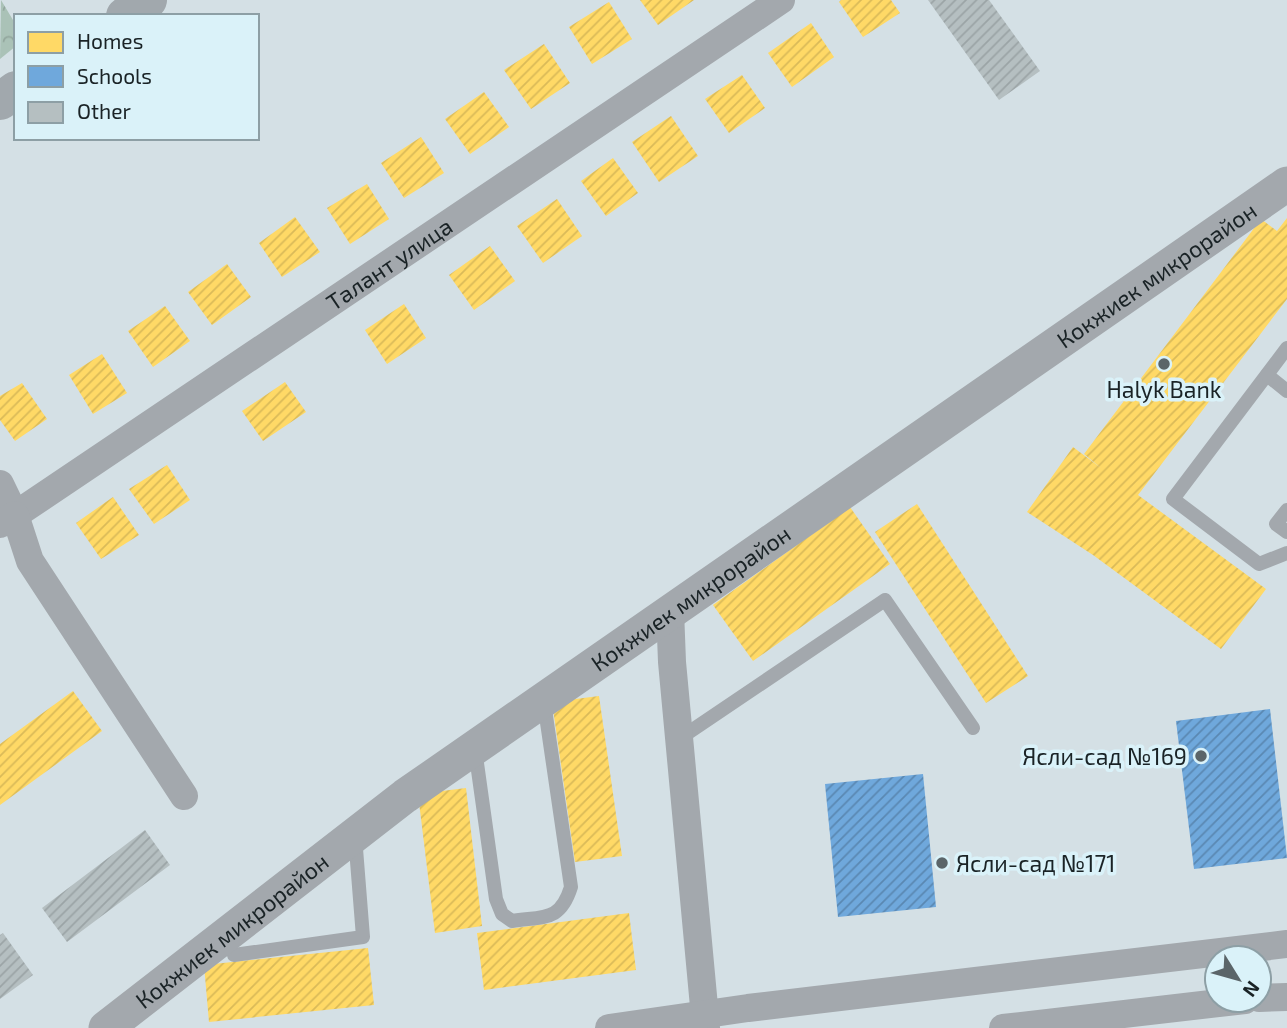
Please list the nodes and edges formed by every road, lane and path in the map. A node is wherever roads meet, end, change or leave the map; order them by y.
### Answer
1 (148, 0) edge
2 (781, 0) edge
3 (128, 14) edge
4 (1287, 184) edge
5 (1287, 348) edge
6 (1267, 375) junction
7 (1287, 391) edge
8 (5, 504) edge
9 (1287, 510) edge
10 (1287, 532) edge
11 (1287, 553) edge
12 (670, 610) junction
13 (544, 701) junction
14 (974, 728) dead end
15 (679, 739) junction
16 (475, 748) junction
17 (184, 796) dead end
18 (355, 835) junction
19 (1287, 944) edge
20 (234, 954) dead end
21 (1203, 1005) edge
22 (705, 1021) edge
23 (106, 1028) edge
24 (609, 1028) edge
25 (1003, 1028) edge

1 - 3 main road
2 - 8 street, Талант улица
4 - 12 street, Кокжиек микрорайон
5 - 6 lane
6 - 7 lane
6 - 11 lane
8 - 17 street
9 - 10 lane
12 - 13 street, Кокжиек микрорайон
12 - 15 street
13 - 16 street, Кокжиек микрорайон
13 - 16 lane
14 - 15 lane
15 - 22 street
16 - 18 street, Кокжиек микрорайон
18 - 20 lane
18 - 23 street, Кокжиек микрорайон
19 - 22 street
21 - 25 street
22 - 24 street

